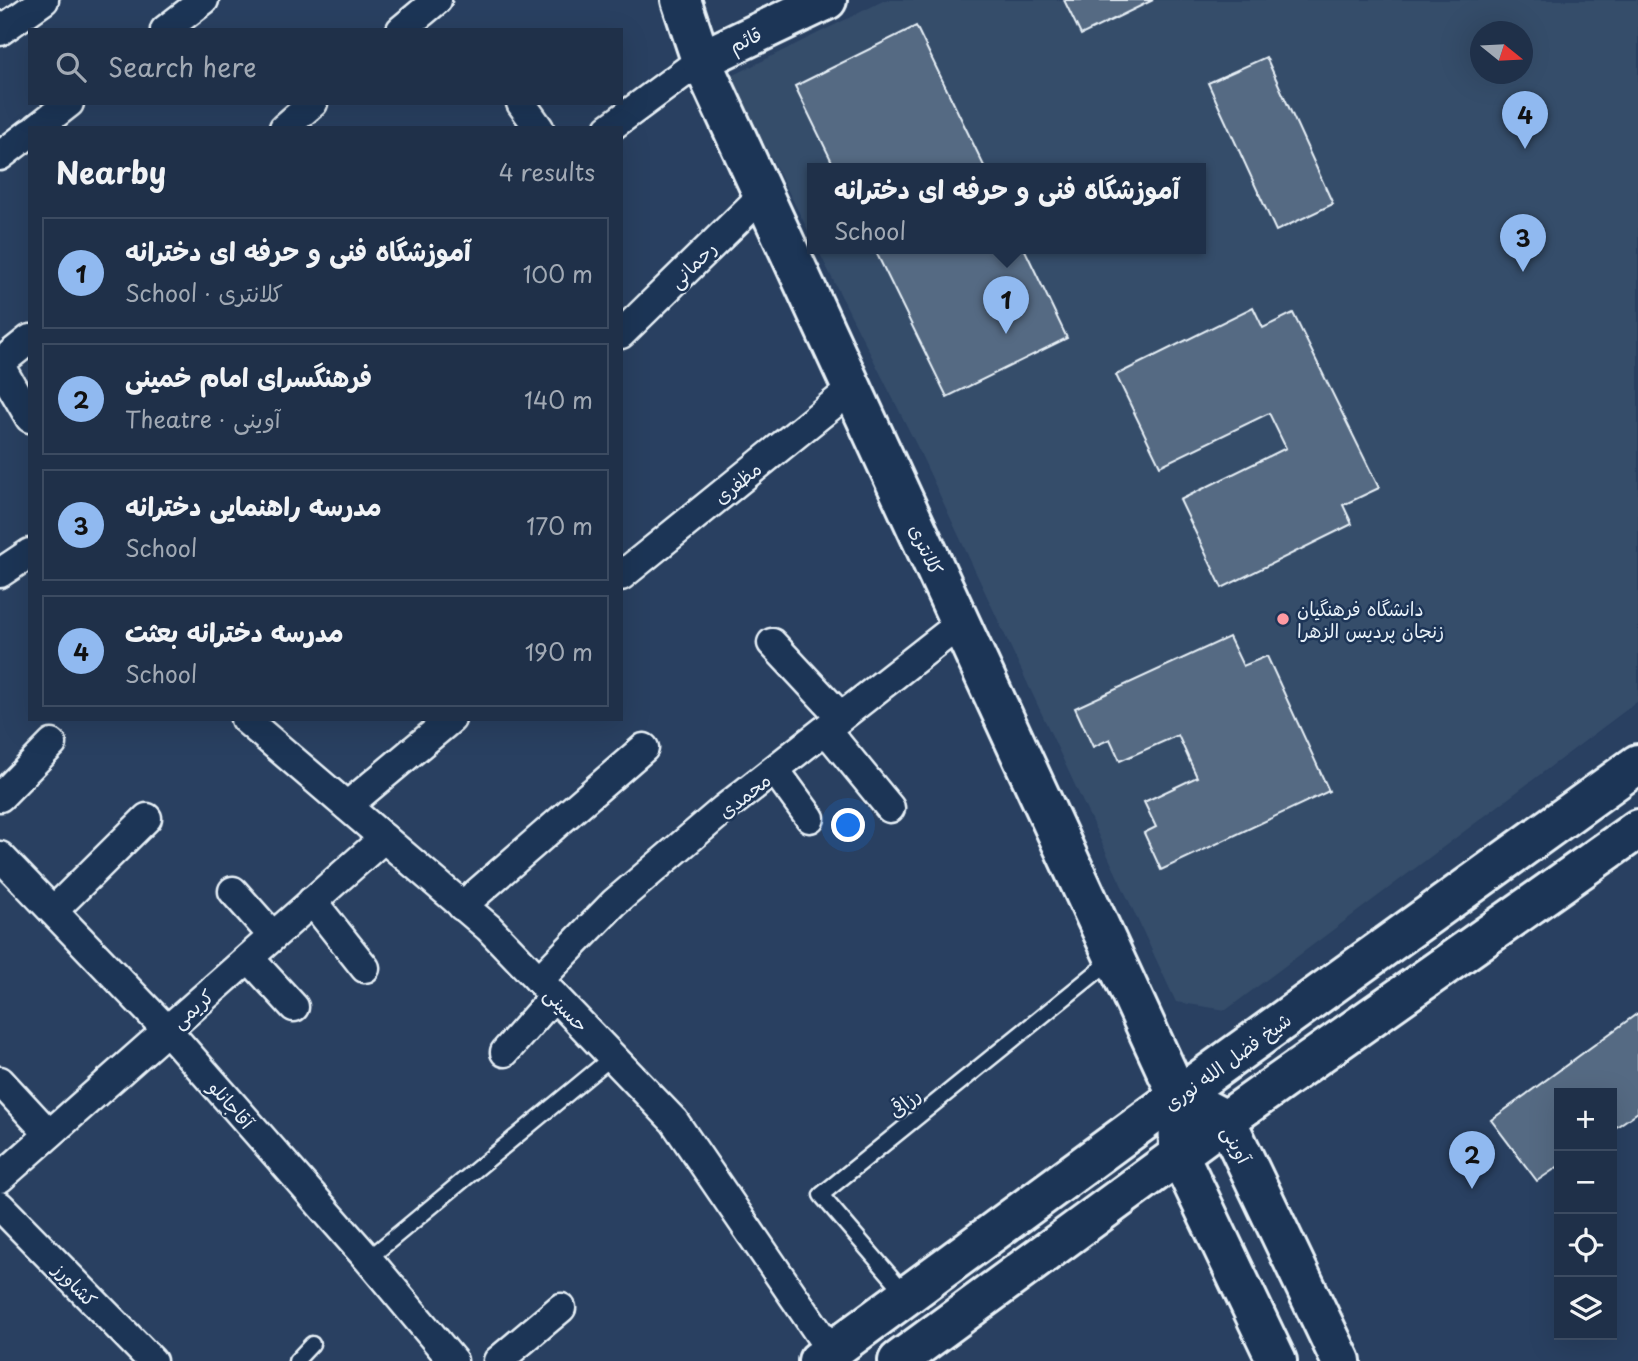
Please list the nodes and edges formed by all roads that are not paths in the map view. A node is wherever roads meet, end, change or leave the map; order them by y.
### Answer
1 (44, 0) edge
2 (204, 0) edge
3 (437, 0) edge
4 (681, 0) edge
5 (827, 0) edge
6 (168, 28) edge
7 (403, 28) edge
8 (0, 31) edge
9 (701, 60) junction
10 (66, 105) edge
11 (311, 105) edge
12 (522, 105) edge
13 (40, 126) edge
14 (286, 126) edge
15 (538, 126) edge
16 (612, 126) edge
17 (28, 135) edge
18 (0, 156) edge
19 (763, 195) junction
20 (623, 332) edge
21 (28, 341) edge
22 (0, 365) edge
23 (852, 388) junction
24 (28, 414) edge
25 (28, 554) edge
26 (0, 573) edge
27 (623, 574) edge
28 (961, 623) junction
29 (772, 643) dead end
30 (247, 721) edge
31 (449, 721) edge
32 (834, 724) junction
33 (52, 744) dead end
34 (644, 748) dead end
35 (1638, 764) edge
36 (775, 769) junction
37 (0, 797) edge
38 (347, 806) junction
39 (890, 808) dead end
40 (147, 818) dead end
41 (810, 818) dead end
42 (1638, 829) edge
43 (384, 838) junction
44 (0, 856) edge
45 (233, 891) dead end
46 (312, 901) junction
47 (462, 906) junction
48 (53, 911) junction
49 (273, 936) junction
50 (1115, 957) junction
51 (249, 958) junction
52 (365, 968) dead end
53 (547, 988) junction
54 (294, 1007) dead end
55 (167, 1030) junction
56 (505, 1052) dead end
57 (612, 1057) junction
58 (0, 1081) edge
59 (1178, 1096) junction
60 (1226, 1120) junction
61 (49, 1134) junction
62 (1179, 1155) junction
63 (0, 1178) edge
64 (0, 1206) edge
65 (368, 1259) junction
66 (907, 1295) junction
67 (561, 1308) dead end
68 (312, 1344) dead end
69 (824, 1356) edge
70 (152, 1361) edge
71 (296, 1361) edge
72 (453, 1361) edge
73 (498, 1361) edge
74 (898, 1361) edge
75 (1277, 1361) edge
76 (1341, 1361) edge

1 - 8 street
2 - 6 street
3 - 7 street
4 - 9 main road, کلانتری
5 - 9 main road, قائم
9 - 16 street
9 - 19 main road, کلانتری
10 - 13 street
11 - 14 street
12 - 15 street
17 - 18 street
19 - 20 street, رحمانی
19 - 23 main road, کلانتری
21 - 22 street
22 - 24 street
23 - 27 street, مظفری
23 - 28 main road, کلانتری
25 - 26 street
28 - 32 street, محمدی
28 - 50 main road, کلانتری
29 - 32 street
30 - 38 street, حسینی
31 - 38 street
32 - 36 street, محمدی
32 - 39 street
33 - 37 street
34 - 47 street
35 - 59 main road, شیخ فضل الله نوری
36 - 41 street
36 - 53 street, محمدی
38 - 43 street, حسینی
40 - 48 street
42 - 60 main road
43 - 46 street, کریمی
43 - 47 street, حسینی
44 - 48 street, آقاجانلو
45 - 49 street
46 - 49 street, کریمی
46 - 52 street
47 - 53 street, حسینی
48 - 55 street, آقاجانلو
49 - 51 street, کریمی
50 - 59 main road, کلانتری
50 - 66 lane, رزاقی
51 - 54 street
51 - 55 street, کریمی
53 - 56 street, محمدی
53 - 57 street, حسینی
55 - 61 street, کریمی
55 - 65 street, آقاجانلو
57 - 65 lane
57 - 69 street, حسینی
58 - 61 street
59 - 60 main road, آوینی
59 - 62 main road
59 - 66 main road, شیخ فضل الله نوری
60 - 62 main road
60 - 76 main road, آوینی
61 - 63 street, کریمی
62 - 74 main road
62 - 75 main road
64 - 70 street, کشاورز
65 - 72 street, آقاجانلو
66 - 69 main road, شیخ فضل الله نوری
67 - 73 street
68 - 71 lane

